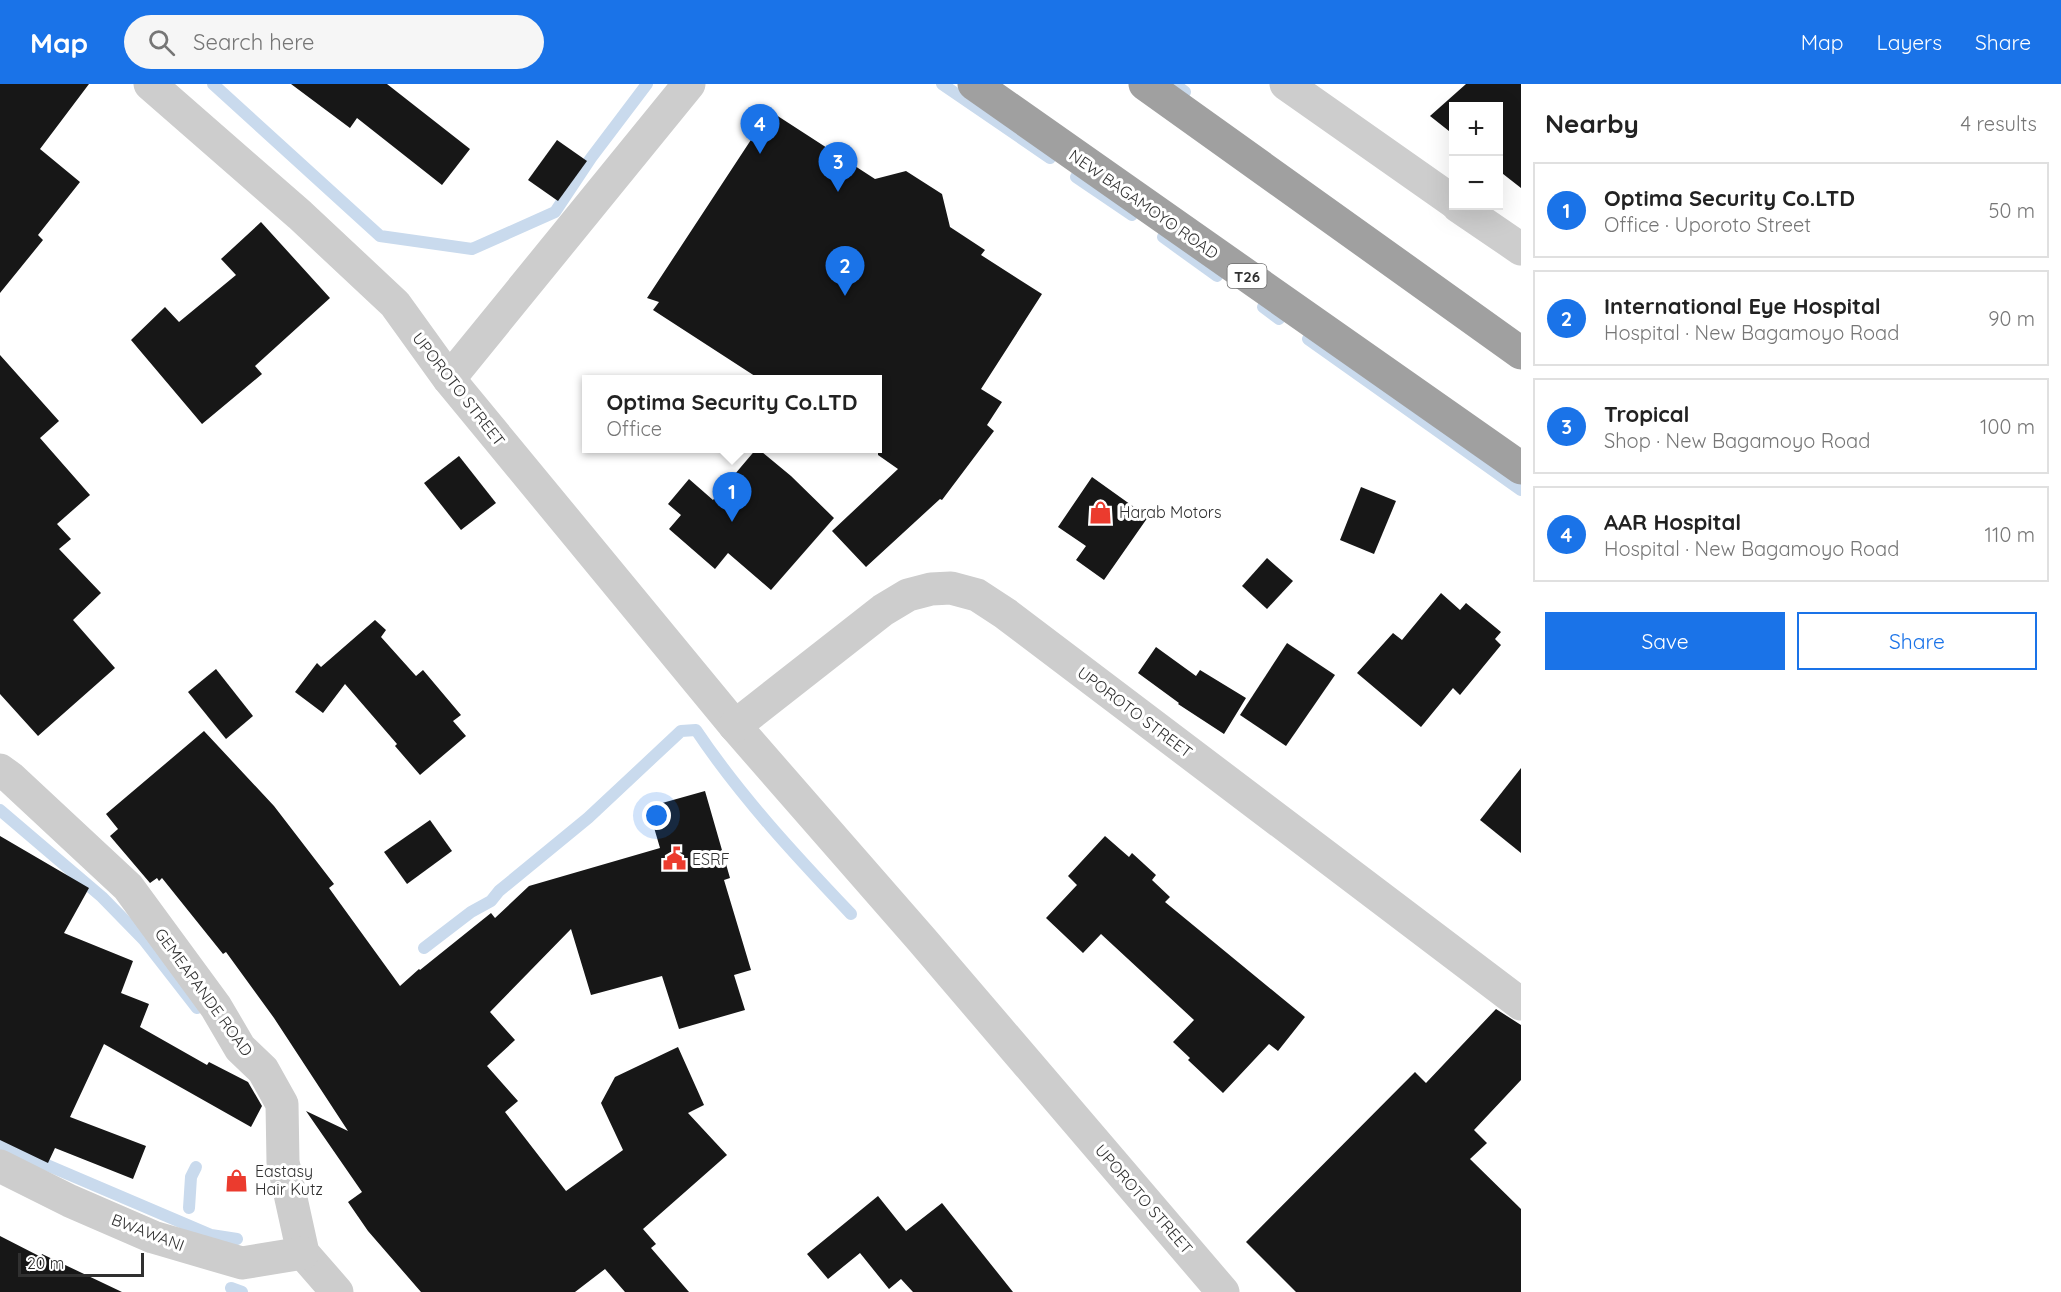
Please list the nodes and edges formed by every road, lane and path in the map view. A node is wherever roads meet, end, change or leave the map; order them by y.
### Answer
1 (150, 84) edge
2 (688, 84) edge
3 (974, 84) edge
4 (1145, 84) edge
5 (1286, 84) edge
6 (1449, 198) edge
7 (1464, 210) edge
8 (1521, 249) edge
9 (1521, 353) edge
10 (449, 379) junction
11 (1521, 468) edge
12 (735, 726) junction
13 (0, 770) edge
14 (1521, 1005) edge
15 (0, 1166) edge
16 (303, 1253) junction
17 (337, 1292) edge
18 (1223, 1292) edge

1 - 10 street, UPOROTO STREET
2 - 10 street
3 - 11 highway, NEW BAGAMOYO ROAD / T26
4 - 9 highway
5 - 6 street
7 - 8 street
10 - 12 street, UPOROTO STREET
12 - 14 street, UPOROTO STREET
12 - 18 street, UPOROTO STREET
13 - 16 street, GEMEAPANDE ROAD
15 - 16 street, BWAWANI
16 - 17 street, GEMEAPANDE ROAD

